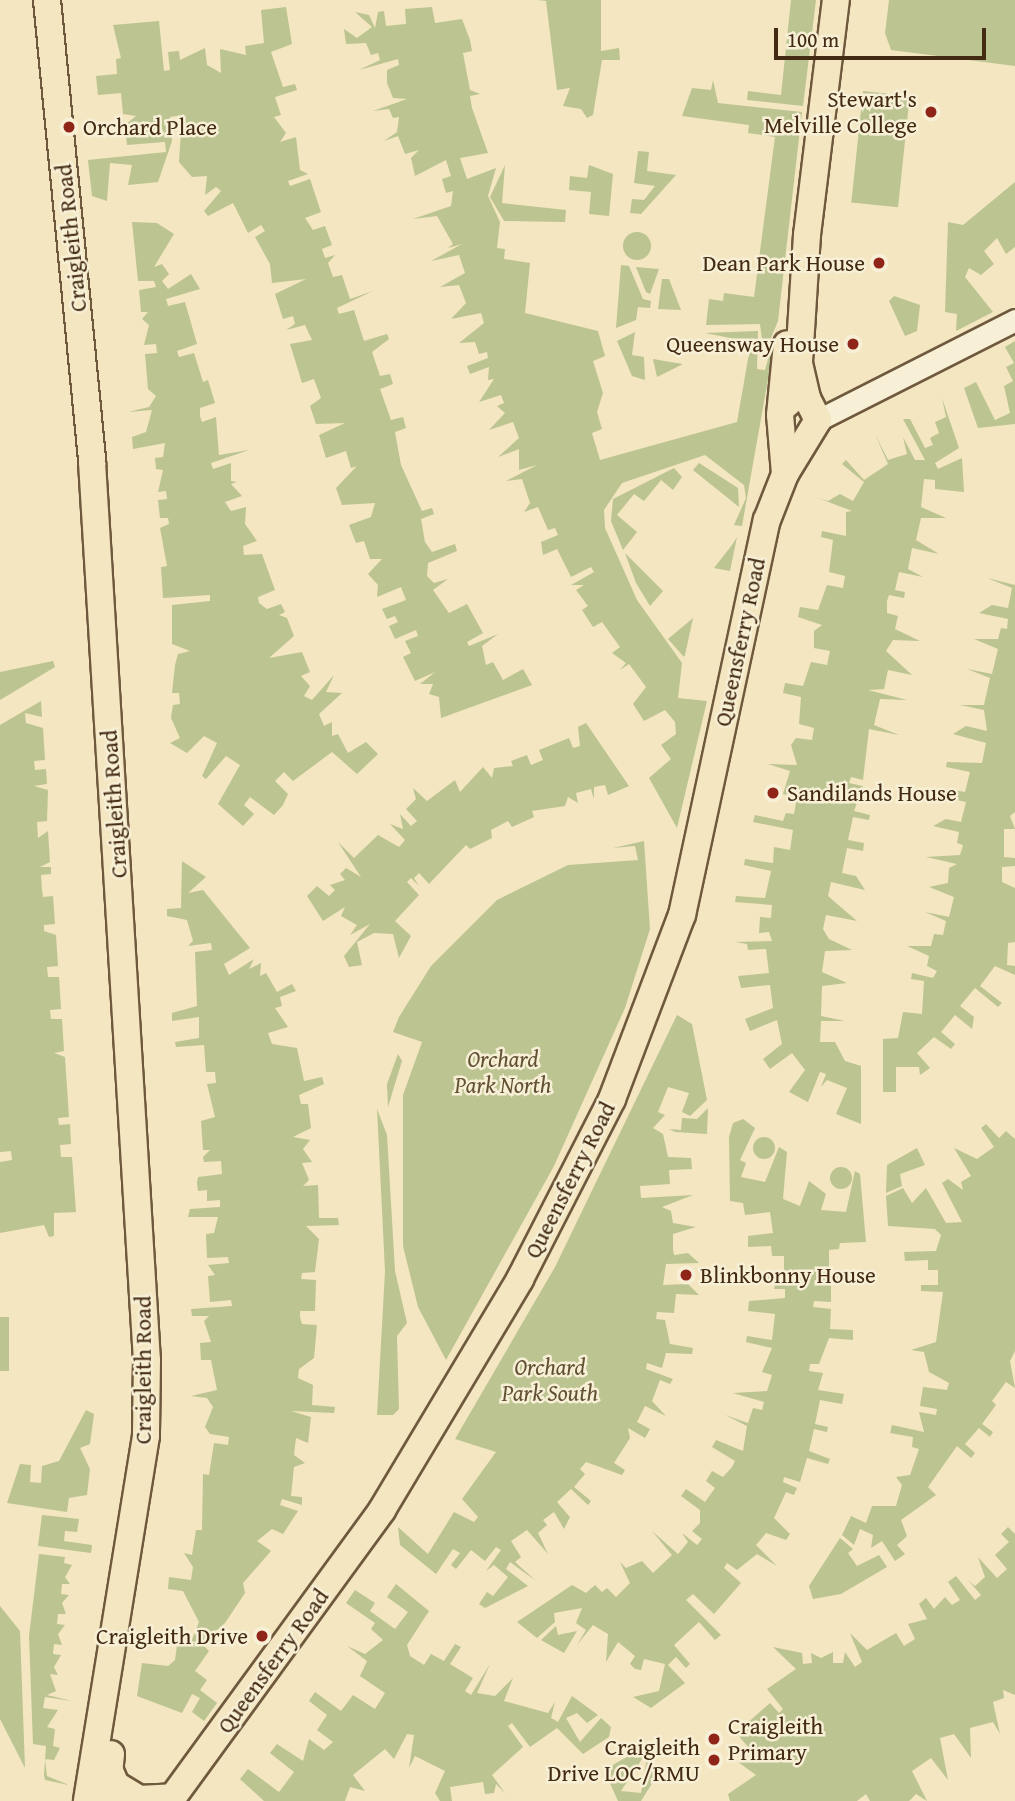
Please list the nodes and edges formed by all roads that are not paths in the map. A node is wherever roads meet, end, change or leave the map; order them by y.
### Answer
1 (47, 0) edge
2 (836, 0) edge
3 (807, 235) junction
4 (1015, 320) edge
5 (812, 412) junction
6 (782, 417) junction
7 (785, 474) junction
8 (122, 1607) junction
9 (110, 1771) junction
10 (171, 1799) edge
11 (87, 1801) edge
12 (106, 1801) edge

1 - 8 main road, Craigleith Road
2 - 3 main road, Queensferry Road
3 - 5 main road, Queensferry Road
3 - 6 main road, Queensferry Road
4 - 5 street
5 - 6 main road
5 - 7 main road, Queensferry Road
6 - 7 main road, Queensferry Road
7 - 10 main road, Queensferry Road
8 - 9 main road, Craigleith Road
8 - 11 main road, Craigleith Road
9 - 10 main road
9 - 12 main road, Craigleith Road

